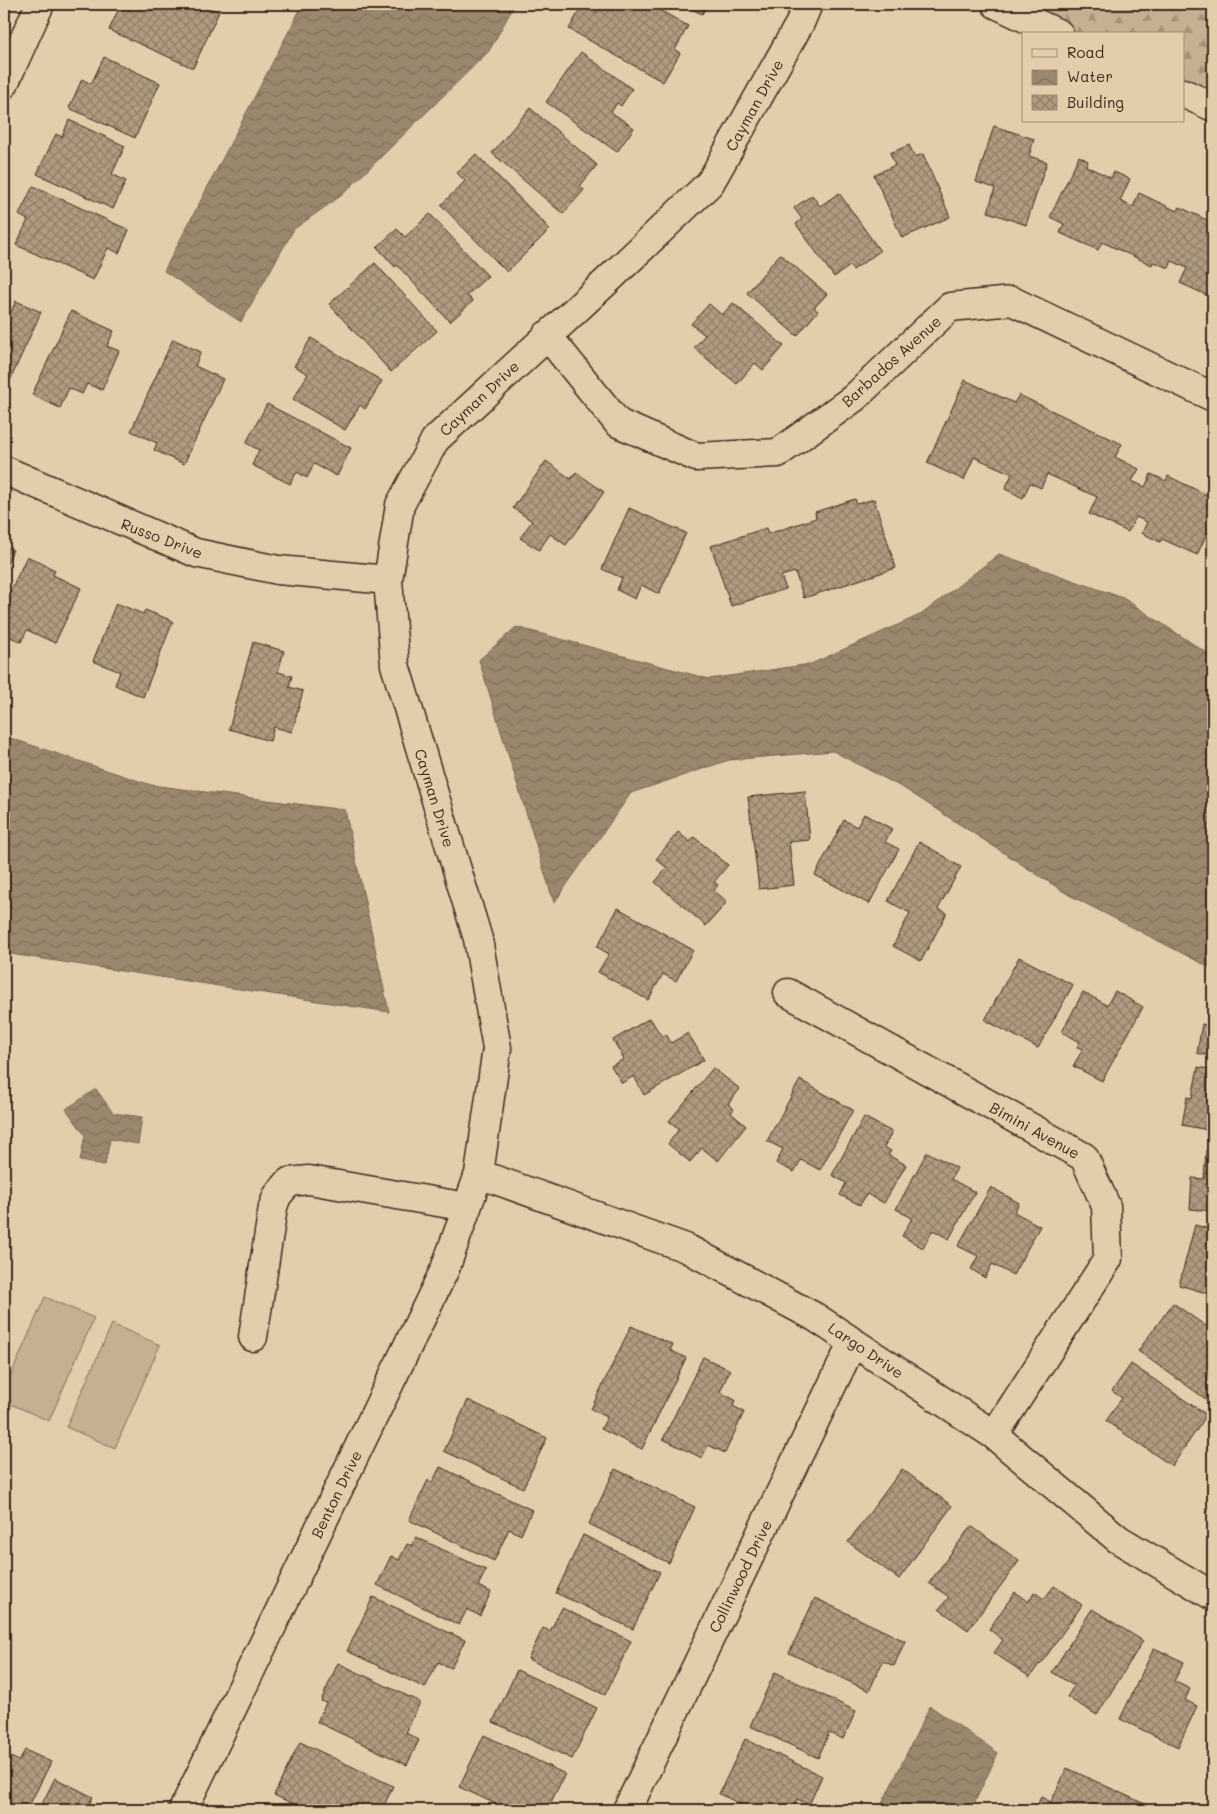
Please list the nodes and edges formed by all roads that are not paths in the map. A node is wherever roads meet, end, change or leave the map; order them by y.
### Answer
1 (40, 4) edge
2 (808, 4) edge
3 (996, 4) edge
4 (1055, 32) edge
5 (4, 84) edge
6 (1184, 94) edge
7 (1213, 108) edge
8 (547, 335) junction
9 (1213, 397) edge
10 (4, 470) edge
11 (388, 580) junction
12 (788, 993) dead end
13 (479, 1174) junction
14 (467, 1207) junction
15 (253, 1336) dead end
16 (853, 1342) junction
17 (994, 1435) junction
18 (1213, 1596) edge
19 (184, 1810) edge
20 (627, 1810) edge

1 - 5 street
2 - 8 street, Cayman Drive
3 - 4 street
6 - 7 street
8 - 9 street, Barbados Avenue
8 - 11 street, Cayman Drive
10 - 11 street, Russo Drive
11 - 13 street, Cayman Drive
12 - 17 street, Bimini Avenue
13 - 14 street, Benton Drive
13 - 16 street, Largo Drive
14 - 15 street
14 - 19 street, Benton Drive
16 - 17 street, Largo Drive
16 - 20 street, Collinwood Drive
17 - 18 street, Largo Drive

